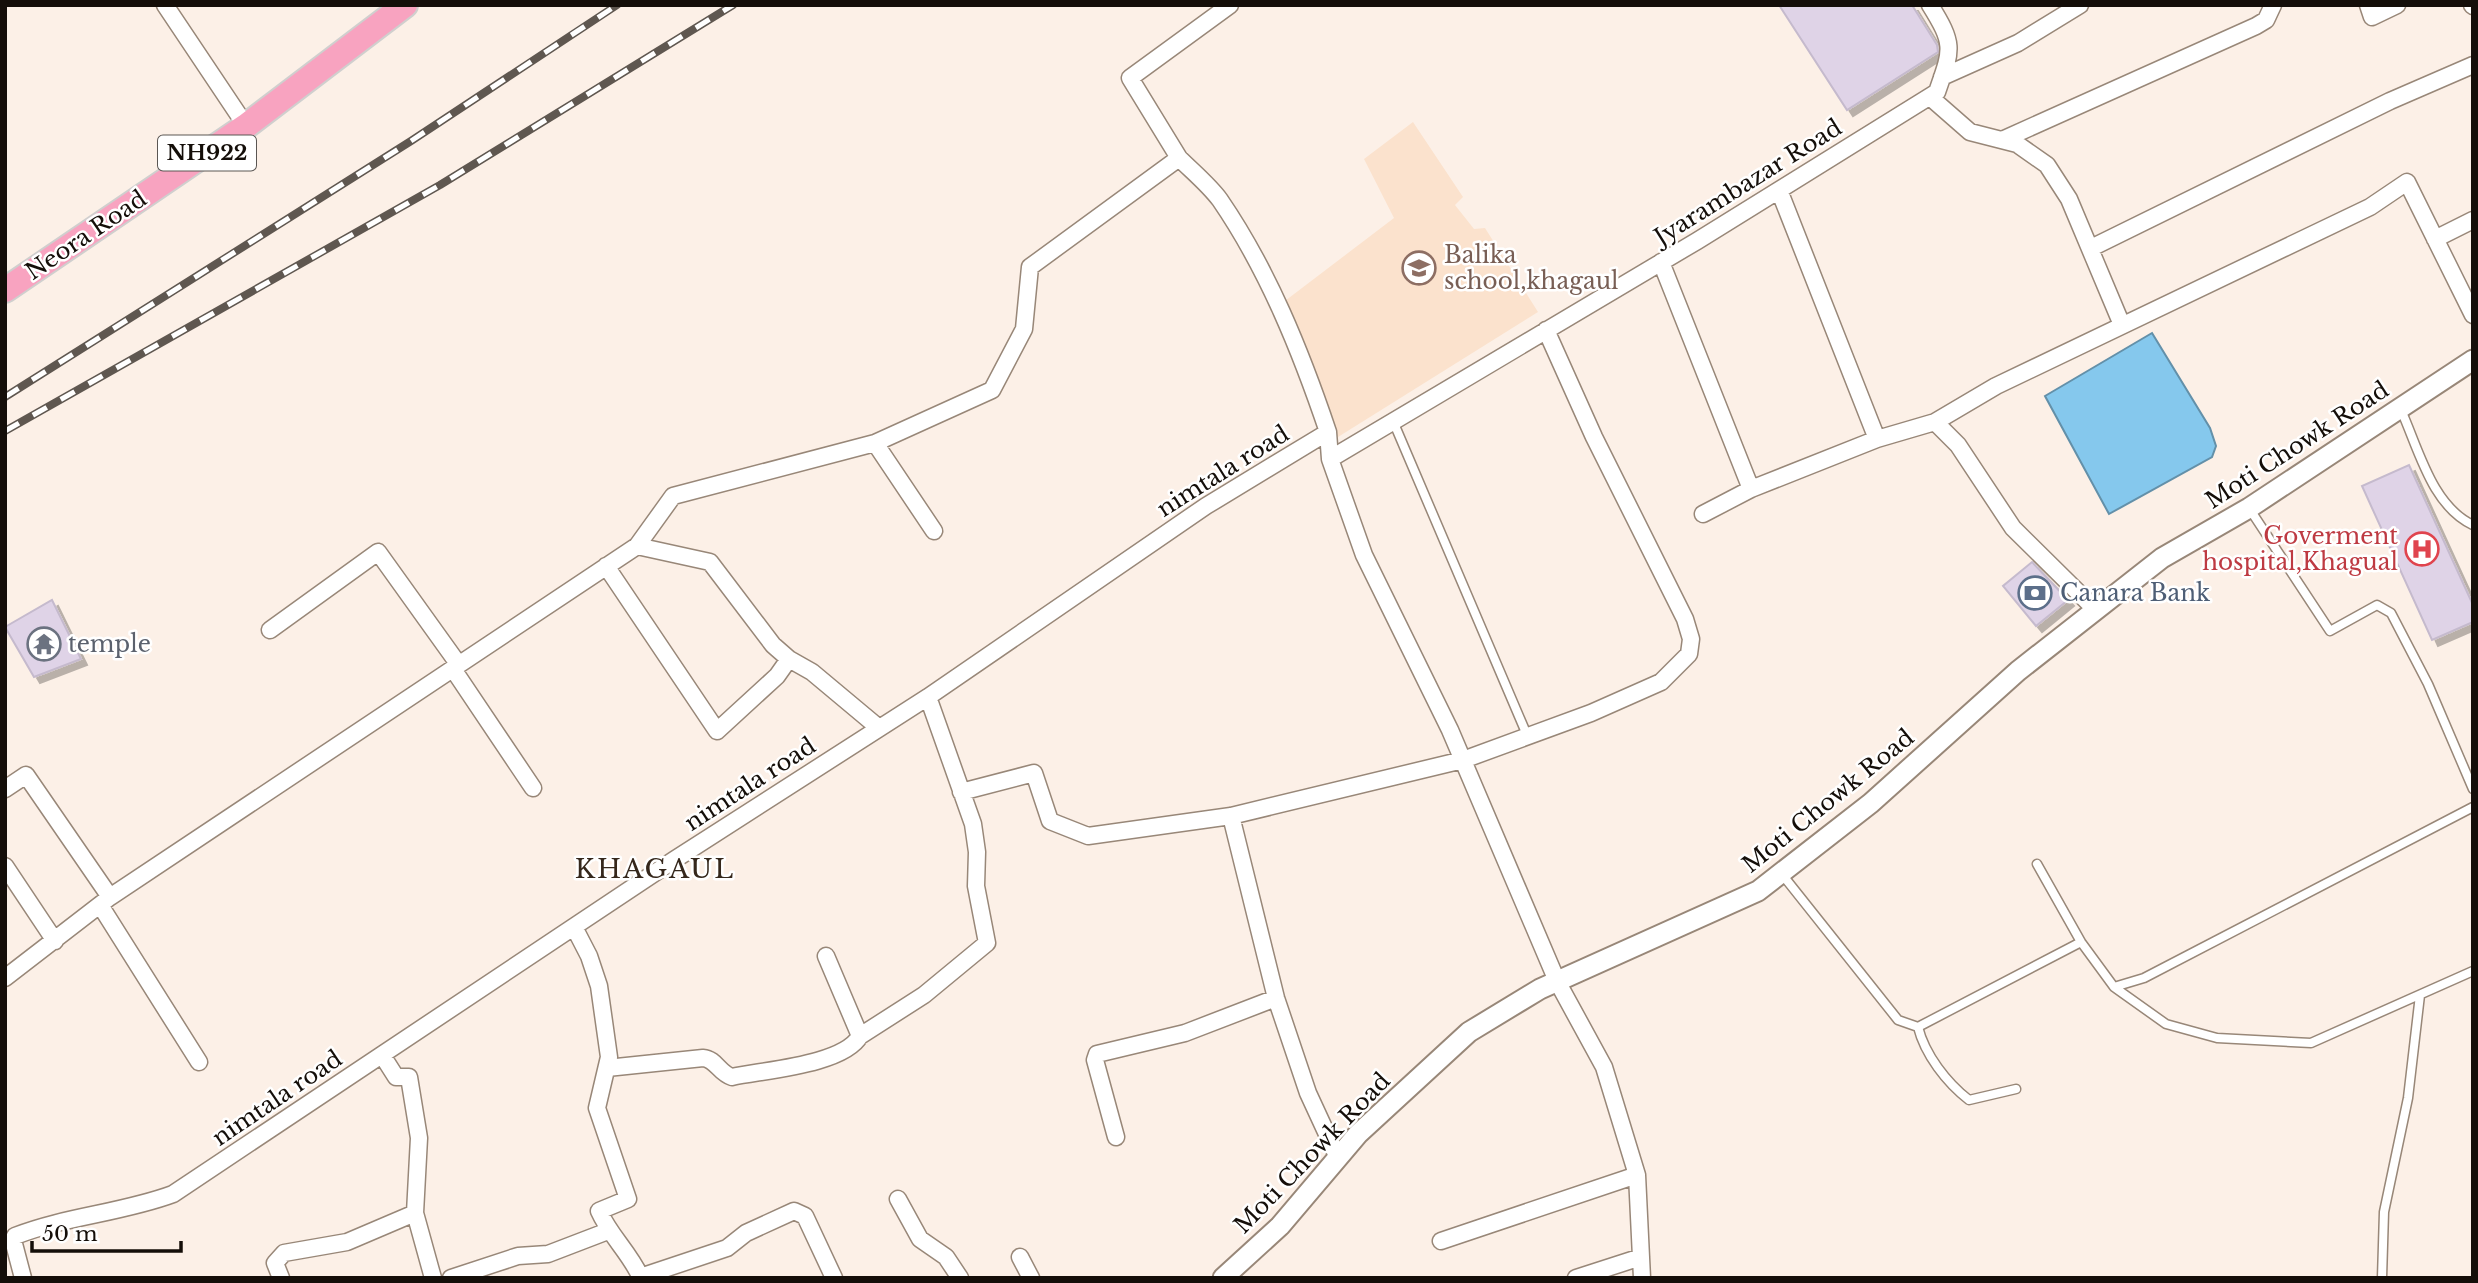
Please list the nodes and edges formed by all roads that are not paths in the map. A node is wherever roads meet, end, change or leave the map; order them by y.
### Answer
1 (165, 5) edge
2 (1230, 5) edge
3 (1930, 5) edge
4 (2080, 5) edge
5 (2273, 5) edge
6 (2368, 5) edge
7 (2397, 5) edge
8 (405, 6) edge
9 (2473, 65) edge
10 (1936, 89) junction
11 (246, 126) junction
12 (2001, 140) junction
13 (1179, 158) junction
14 (1779, 190) junction
15 (2473, 220) edge
16 (2435, 239) junction
17 (2091, 248) junction
18 (1661, 262) junction
19 (5, 290) edge
20 (2473, 315) edge
21 (2122, 325) junction
22 (1546, 330) junction
23 (2473, 360) edge
24 (2399, 408) junction
25 (1393, 421) junction
26 (1935, 422) junction
27 (1328, 432) junction
28 (1877, 439) junction
29 (875, 443) junction
30 (1330, 459) junction
31 (1751, 489) junction
32 (2249, 508) junction
33 (1703, 514) dead end
34 (2473, 525) edge
35 (934, 531) dead end
36 (637, 546) junction
37 (606, 566) junction
38 (2096, 610) junction
39 (270, 630) dead end
40 (789, 659) junction
41 (456, 667) junction
42 (928, 696) junction
43 (879, 728) junction
44 (1527, 735) junction
45 (1463, 760) junction
46 (533, 788) dead end
47 (5, 789) edge
48 (2473, 789) edge
49 (961, 792) junction
50 (2473, 807) edge
51 (1231, 816) junction
52 (2037, 864) dead end
53 (5, 866) edge
54 (1781, 873) junction
55 (105, 901) junction
56 (574, 927) junction
57 (55, 941) junction
58 (2081, 942) junction
59 (826, 956) dead end
60 (2473, 971) edge
61 (5, 978) edge
62 (1557, 981) junction
63 (2114, 987) junction
64 (2420, 995) junction
65 (1276, 998) junction
66 (1918, 1027) junction
67 (860, 1036) junction
68 (382, 1055) junction
69 (200, 1062) dead end
70 (607, 1068) junction
71 (2016, 1089) dead end
72 (1116, 1137) dead end
73 (1338, 1158) junction
74 (1637, 1175) junction
75 (898, 1199) dead end
76 (415, 1213) junction
77 (607, 1231) junction
78 (1441, 1241) dead end
79 (1020, 1257) dead end
80 (1641, 1257) junction
81 (640, 1277) edge
82 (23, 1278) edge
83 (281, 1278) edge
84 (433, 1278) edge
85 (451, 1278) edge
86 (834, 1278) edge
87 (960, 1278) edge
88 (1031, 1278) edge
89 (1223, 1278) edge
90 (1576, 1278) edge
91 (1642, 1278) edge
92 (2382, 1278) edge

1 - 11 street
2 - 13 street
3 - 10 street
4 - 10 street, Jyarambazar Road
5 - 12 street
6 - 7 street
8 - 11 main road, Neora Road / NH922
9 - 17 street
10 - 12 street
10 - 14 street, Jyarambazar Road
11 - 19 main road, Neora Road / NH922
12 - 17 street
13 - 27 street
13 - 29 street
14 - 18 street, Jyarambazar Road
14 - 28 street
15 - 16 street
16 - 20 street
16 - 21 street
17 - 21 street
18 - 22 street, Jyarambazar Road
18 - 31 street
21 - 26 street
22 - 25 street, Jyarambazar Road
22 - 44 street
23 - 24 street, Moti Chowk Road
24 - 32 street, Moti Chowk Road
24 - 34 lane
25 - 30 street, Jyarambazar Road
25 - 44 lane
26 - 28 street
26 - 38 street
27 - 30 street
27 - 42 street, nimtala road
28 - 31 street
29 - 35 street
29 - 36 street
30 - 45 street
31 - 33 street
32 - 38 street, Moti Chowk Road
32 - 48 lane
36 - 37 street
36 - 40 street
37 - 40 street
37 - 41 street
38 - 54 street, Moti Chowk Road
39 - 41 street
40 - 43 street
41 - 46 street
41 - 55 street
42 - 43 street, nimtala road
42 - 49 street
43 - 56 street, nimtala road
44 - 45 street
45 - 51 street
45 - 62 street
47 - 55 street
49 - 51 street
49 - 67 street
50 - 63 lane
51 - 65 street
52 - 58 lane
53 - 57 street
54 - 62 street, Moti Chowk Road
54 - 66 lane
55 - 57 street
55 - 69 street
56 - 68 street, nimtala road
56 - 70 street
57 - 61 street
58 - 63 lane
58 - 66 lane
59 - 67 street
60 - 64 lane
62 - 73 street, Moti Chowk Road
62 - 74 street
63 - 64 lane
64 - 92 lane
65 - 72 street
65 - 73 street
66 - 71 lane
67 - 70 street
68 - 76 street
68 - 82 street, nimtala road
70 - 77 street
73 - 89 street, Moti Chowk Road
74 - 78 street
74 - 80 street
75 - 87 street
76 - 83 street
76 - 84 street
77 - 81 street
77 - 85 street
79 - 88 street
80 - 90 street
80 - 91 street
81 - 86 street

